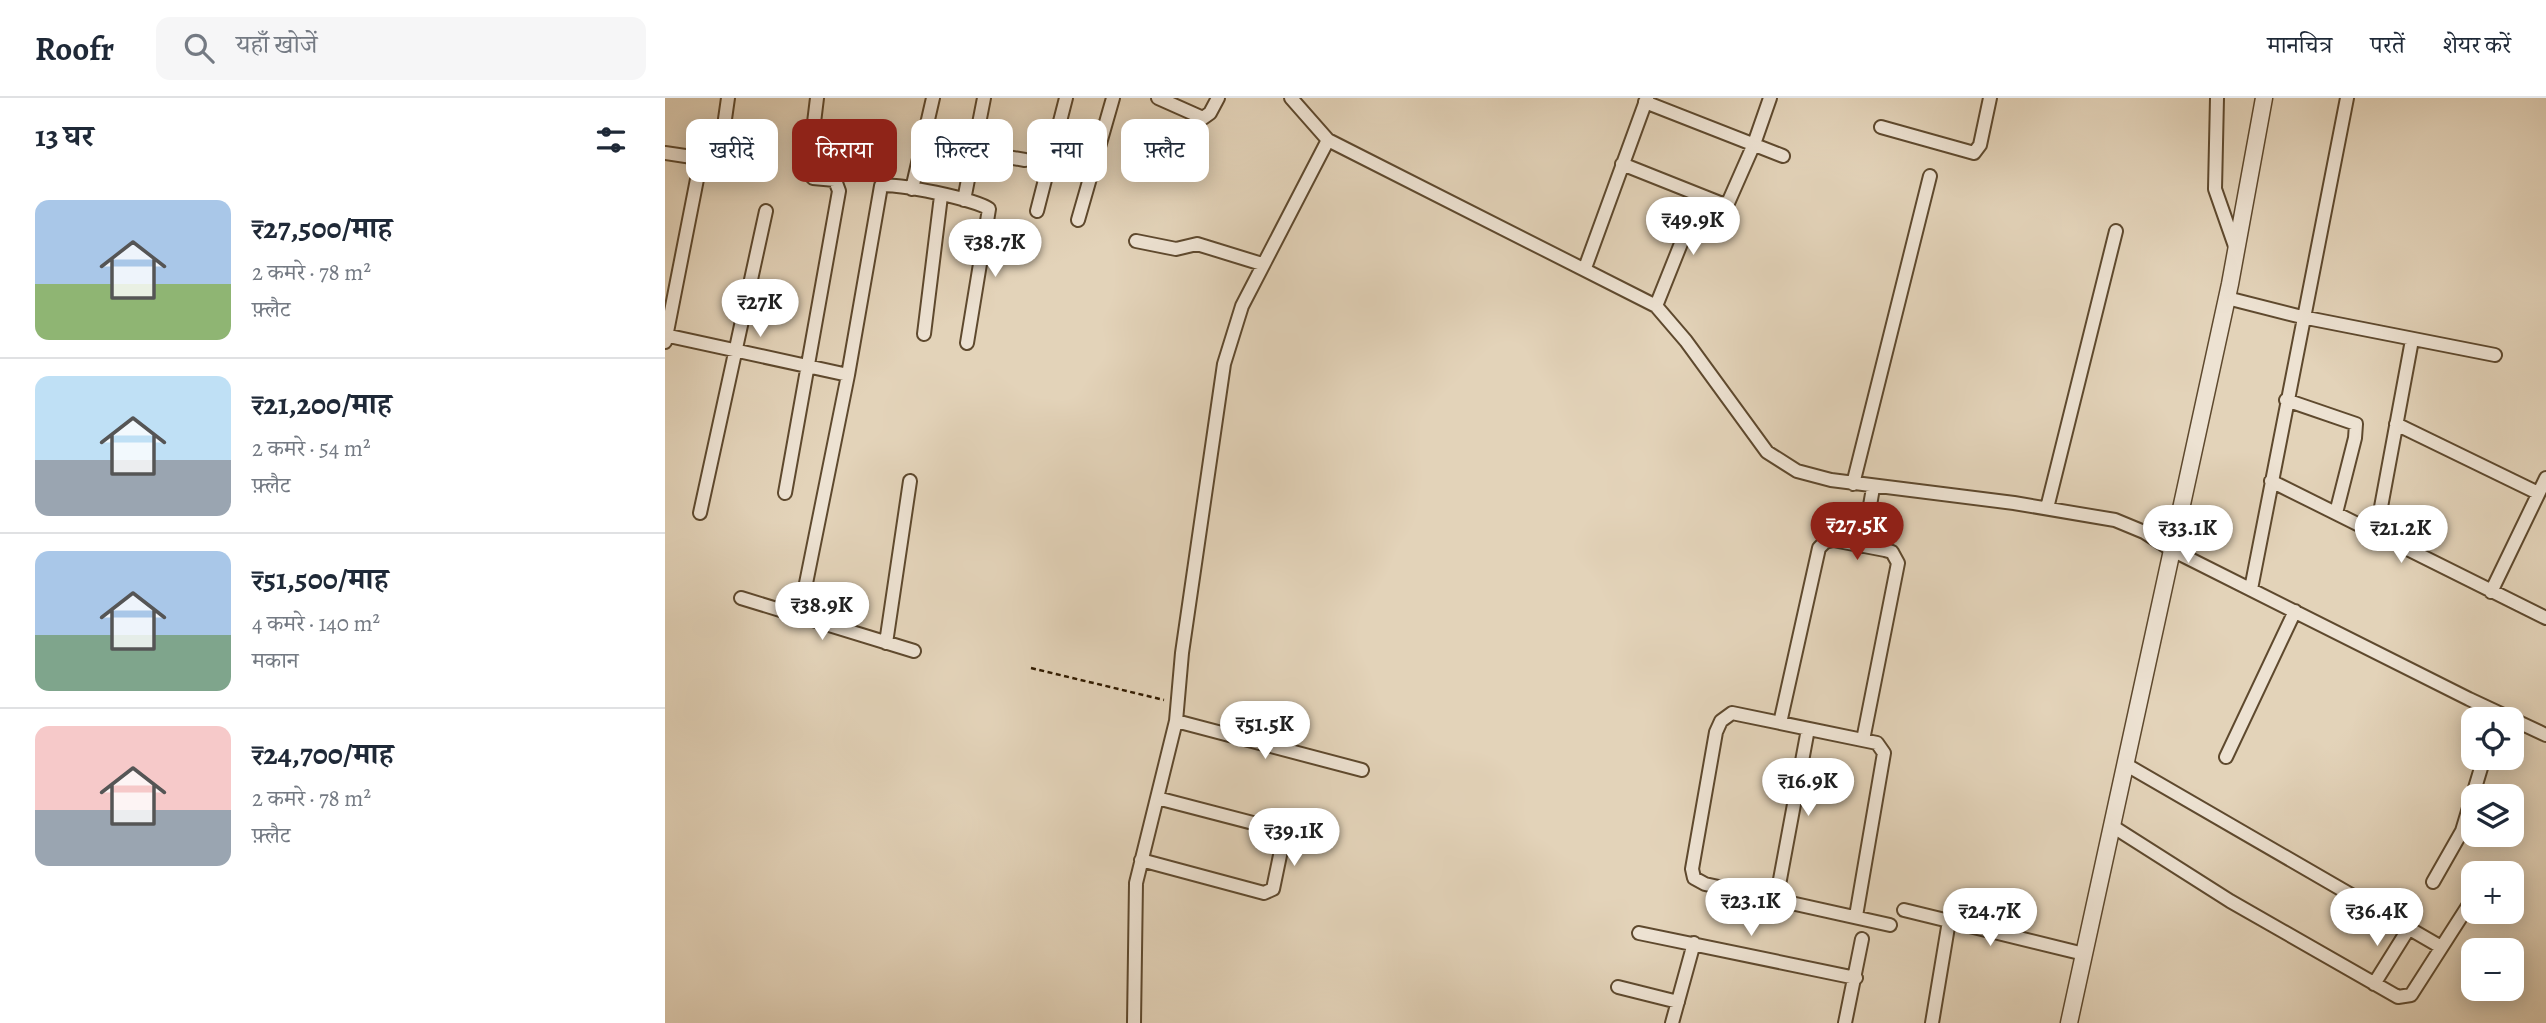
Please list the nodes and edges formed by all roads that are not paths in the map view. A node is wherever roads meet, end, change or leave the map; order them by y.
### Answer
1 (728, 98) edge
2 (817, 98) edge
3 (933, 98) edge
4 (984, 98) edge
5 (1066, 98) edge
6 (1113, 98) edge
7 (1157, 98) edge
8 (1218, 98) edge
9 (1291, 98) edge
10 (1770, 98) edge
11 (1990, 98) edge
12 (2217, 98) edge
13 (2264, 98) edge
14 (2347, 98) edge
15 (1646, 100) edge
16 (725, 119) edge
17 (980, 119) edge
18 (1881, 127) dead end
19 (1328, 140) junction
20 (1755, 144) junction
21 (665, 153) edge
22 (1783, 156) dead end
23 (1013, 158) edge
24 (1025, 160) dead end
25 (1622, 164) junction
26 (1930, 176) dead end
27 (967, 182) edge
28 (912, 189) junction
29 (941, 196) junction
30 (1700, 196) junction
31 (964, 200) junction
32 (766, 211) dead end
33 (1037, 211) dead end
34 (1078, 220) dead end
35 (2116, 232) dead end
36 (1136, 241) dead end
37 (2236, 249) junction
38 (1262, 264) junction
39 (1585, 268) junction
40 (2227, 298) junction
41 (1656, 306) junction
42 (2302, 317) junction
43 (924, 334) dead end
44 (666, 338) edge
45 (2412, 340) junction
46 (967, 343) dead end
47 (738, 351) junction
48 (2495, 355) dead end
49 (809, 366) junction
50 (848, 375) junction
51 (2286, 400) junction
52 (2396, 424) junction
53 (2546, 478) edge
54 (910, 481) dead end
55 (2271, 481) junction
56 (1853, 484) junction
57 (1873, 488) junction
58 (785, 493) dead end
59 (2538, 493) junction
60 (2047, 509) junction
61 (700, 513) dead end
62 (2336, 513) junction
63 (2376, 534) junction
64 (1863, 546) junction
65 (2172, 550) junction
66 (2251, 589) junction
67 (2491, 592) junction
68 (741, 598) dead end
69 (2295, 611) junction
70 (799, 618) junction
71 (2546, 618) edge
72 (886, 643) junction
73 (914, 651) dead end
74 (2479, 707) edge
75 (1176, 721) junction
76 (1780, 723) junction
77 (2524, 726) edge
78 (1808, 729) junction
79 (2546, 734) edge
80 (1863, 740) junction
81 (2226, 757) dead end
82 (2125, 764) junction
83 (1363, 770) dead end
84 (2480, 770) edge
85 (1157, 798) junction
86 (2112, 826) junction
87 (1141, 860) junction
88 (2433, 882) dead end
89 (1776, 901) junction
90 (1904, 911) dead end
91 (1856, 916) junction
92 (2461, 917) edge
93 (1949, 921) junction
94 (1890, 925) dead end
95 (2409, 928) junction
96 (1639, 933) dead end
97 (1862, 939) dead end
98 (1694, 943) junction
99 (2441, 947) junction
100 (2084, 954) junction
101 (1856, 978) junction
102 (2374, 985) junction
103 (1618, 987) dead end
104 (1678, 1002) junction
105 (2073, 1021) edge
106 (1134, 1023) edge
107 (1672, 1023) edge
108 (1845, 1023) edge
109 (1932, 1023) edge

1 - 16 street
2 - 49 street
3 - 28 street
4 - 17 street
5 - 33 street
6 - 34 street
7 - 8 street
9 - 19 street
10 - 20 street
11 - 18 street
12 - 37 street
13 - 37 street
14 - 42 street
15 - 20 street
15 - 25 street
19 - 38 street
19 - 39 street
20 - 22 street
20 - 30 street
21 - 44 street
23 - 24 street
25 - 30 street
25 - 39 street
26 - 56 street
27 - 31 street
28 - 29 street
28 - 50 street
29 - 31 street
29 - 43 street
30 - 41 street
31 - 46 street
32 - 47 street
35 - 60 street
36 - 38 street
37 - 40 street
38 - 75 street
39 - 41 street
40 - 42 street
40 - 65 street
41 - 56 street
42 - 45 street
42 - 51 street
44 - 47 street
45 - 48 street
45 - 52 street
47 - 49 street
47 - 61 street
49 - 50 street
49 - 58 street
50 - 70 street
51 - 55 street
51 - 62 street
52 - 59 street
52 - 63 street
53 - 59 street
54 - 72 street
55 - 62 street
55 - 66 street
56 - 57 street
57 - 60 street
57 - 64 street
59 - 67 street
60 - 65 street
62 - 63 street
63 - 67 street
64 - 76 street
64 - 80 street
65 - 66 street
65 - 82 street
66 - 69 street
67 - 71 street
68 - 70 street
69 - 74 street
69 - 81 street
70 - 72 street
72 - 73 street
75 - 83 street
75 - 85 street
76 - 78 street
76 - 89 street
77 - 79 street
78 - 80 street
78 - 89 street
80 - 91 street
82 - 86 street
82 - 95 street
84 - 88 street
85 - 87 street
85 - 87 street
86 - 100 street
86 - 102 street
87 - 106 street
89 - 91 street
90 - 93 street
91 - 94 street
92 - 99 street
93 - 100 street
93 - 109 street
95 - 99 street
95 - 102 street
96 - 98 street
97 - 101 street
98 - 101 street
98 - 104 street
99 - 102 street
100 - 105 street
101 - 108 street
103 - 104 street
104 - 107 street

